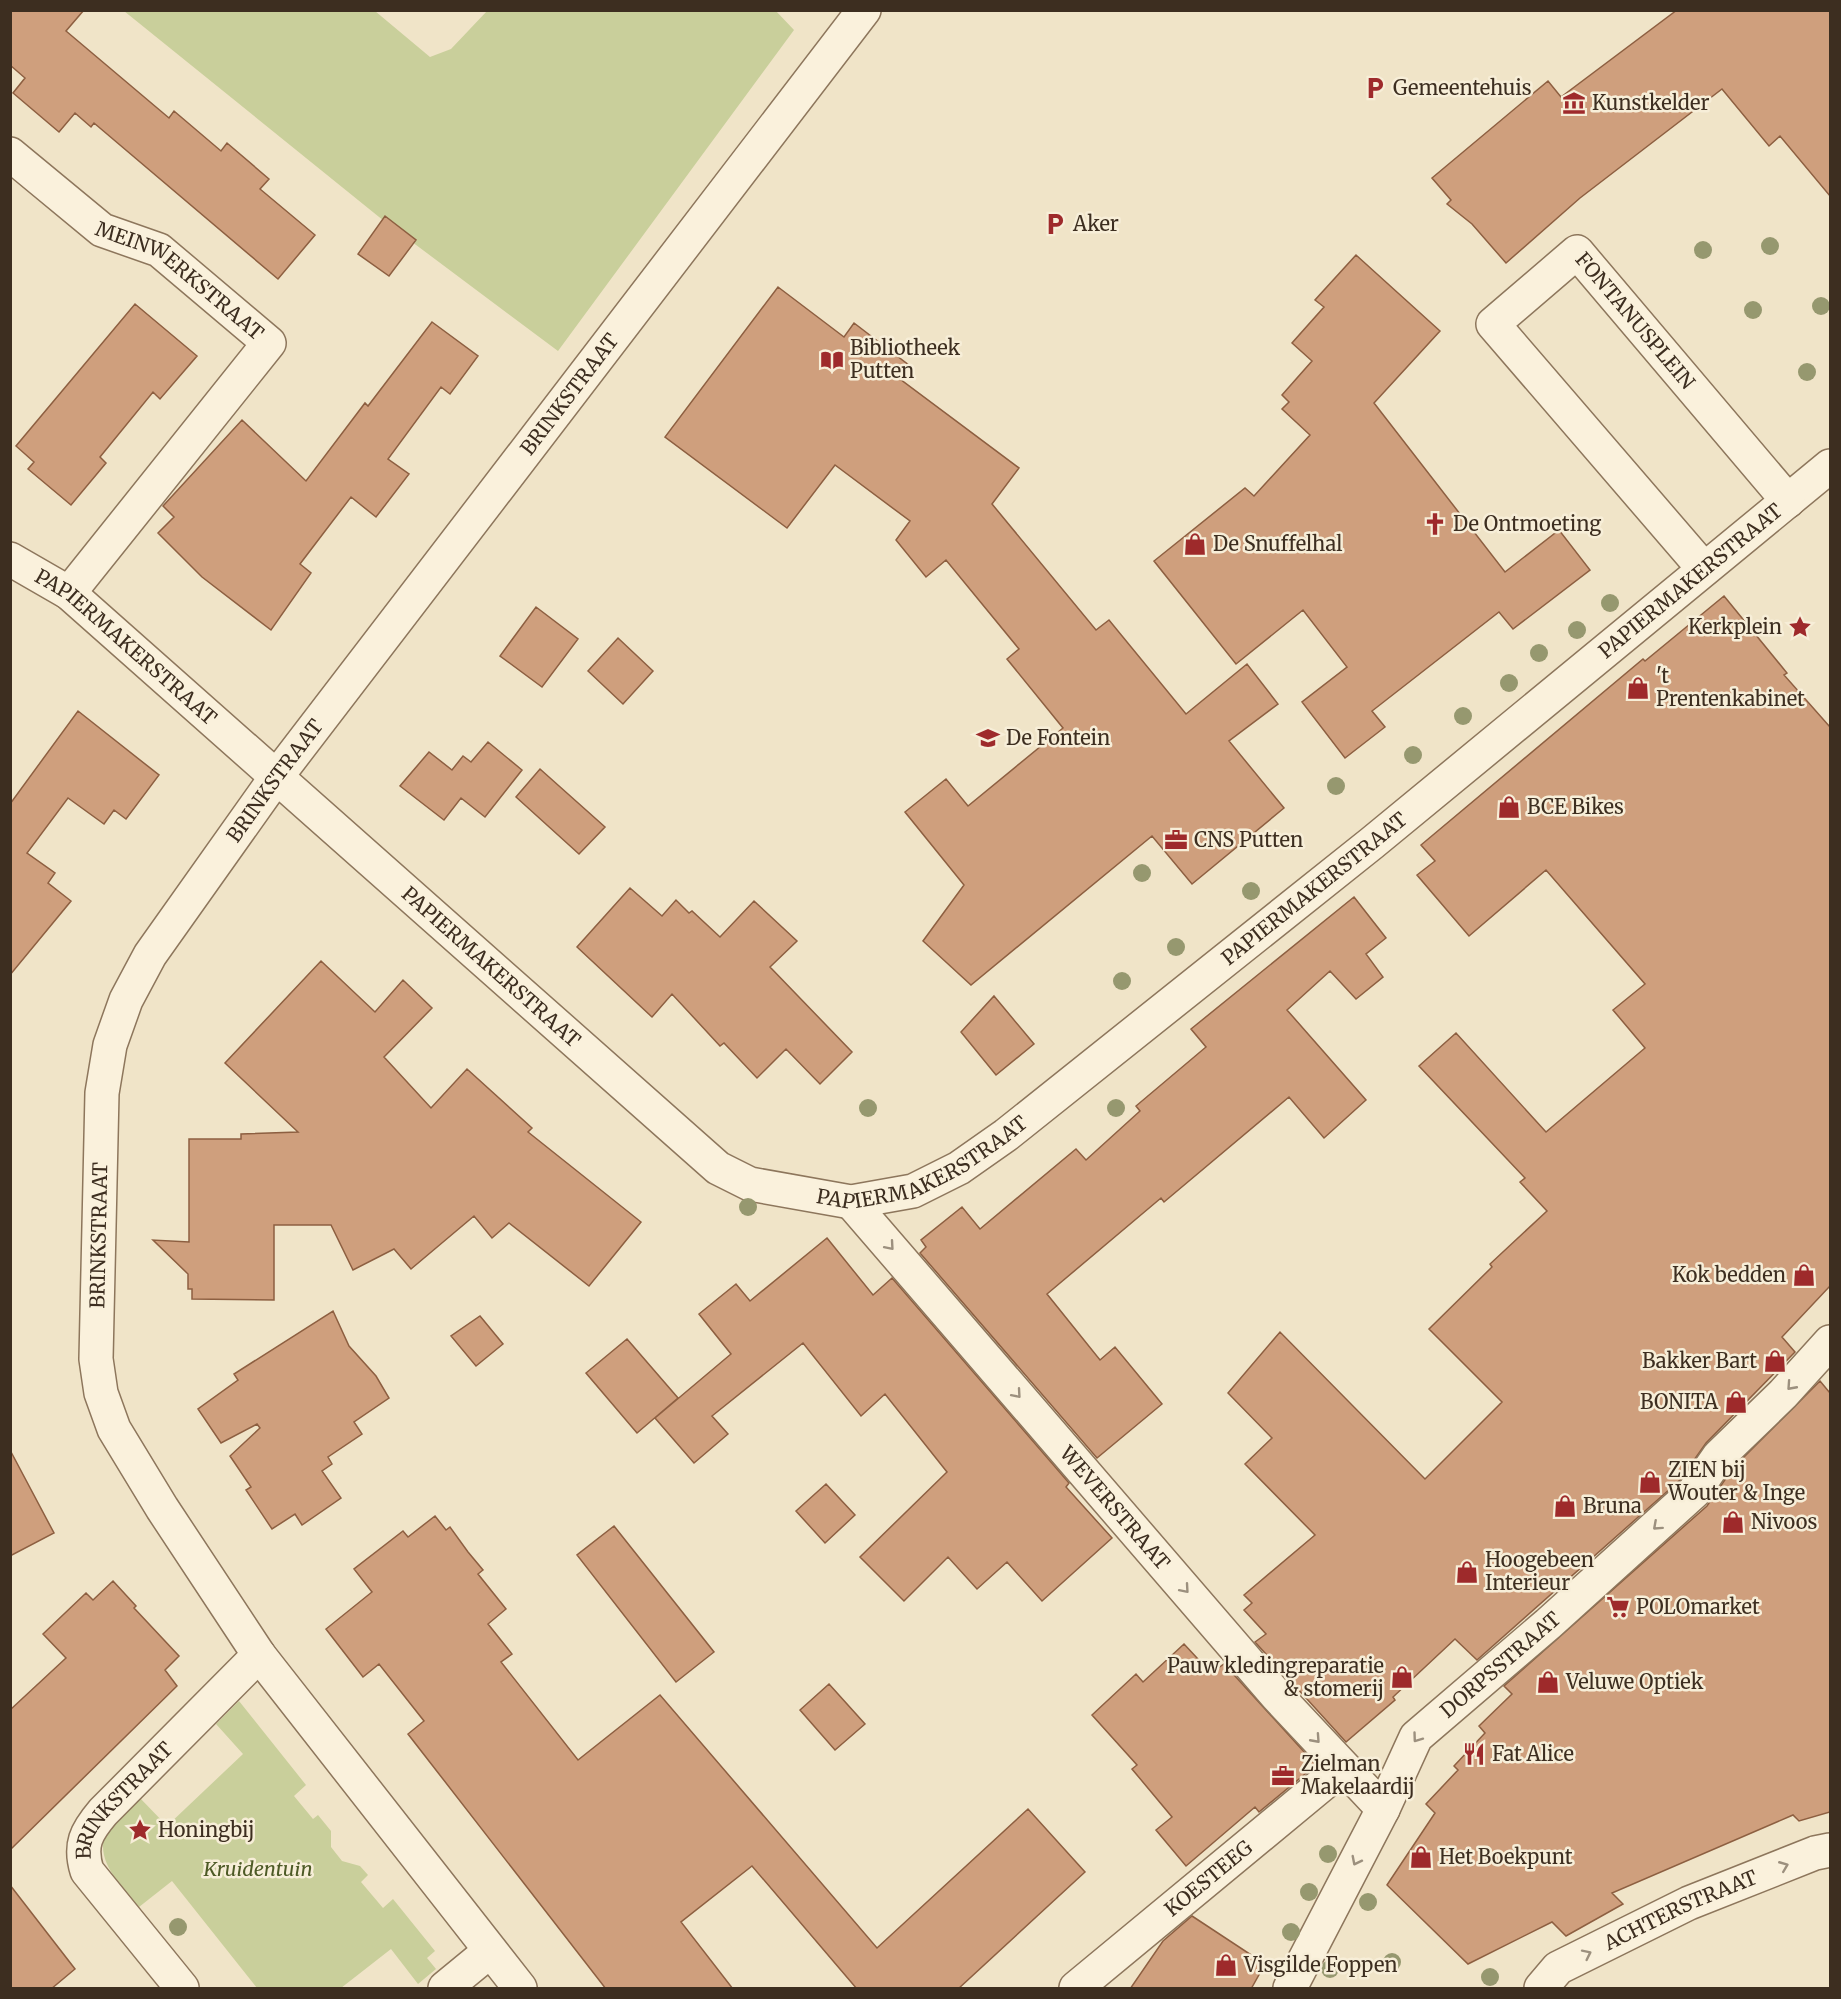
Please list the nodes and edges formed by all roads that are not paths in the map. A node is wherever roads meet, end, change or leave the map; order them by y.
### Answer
1 (864, 10) edge
2 (10, 154) edge
3 (1830, 466) edge
4 (1788, 501) junction
5 (10, 559) edge
6 (1704, 569) junction
7 (69, 593) junction
8 (277, 777) junction
9 (851, 1202) junction
10 (1830, 1342) edge
11 (259, 1655) junction
12 (1342, 1767) junction
13 (1383, 1809) junction
14 (1830, 1850) edge
15 (490, 1951) junction
16 (182, 1989) edge
17 (445, 1989) edge
18 (520, 1989) edge
19 (1076, 1989) edge
20 (1290, 1989) edge
21 (1541, 1989) edge

1 - 8 street, BRINKSTRAAT
2 - 7 street, MEINWERKSTRAAT
3 - 4 street, PAPIERMAKERSTRAAT
4 - 6 street, PAPIERMAKERSTRAAT
4 - 6 street, FONTANUSPLEIN
5 - 7 street, PAPIERMAKERSTRAAT
6 - 9 street, PAPIERMAKERSTRAAT
7 - 8 street, PAPIERMAKERSTRAAT
8 - 9 street, PAPIERMAKERSTRAAT
8 - 11 street, BRINKSTRAAT
9 -> 12 street, WEVERSTRAAT
10 -> 13 street, DORPSSTRAAT
11 - 15 street, BRINKSTRAAT
11 - 16 street, BRINKSTRAAT
12 - 13 street, WEVERSTRAAT
12 - 19 street, KOESTEEG
13 -> 20 street, DORPSSTRAAT
21 -> 14 street, ACHTERSTRAAT
15 - 17 street
15 - 18 street, BRINKSTRAAT

